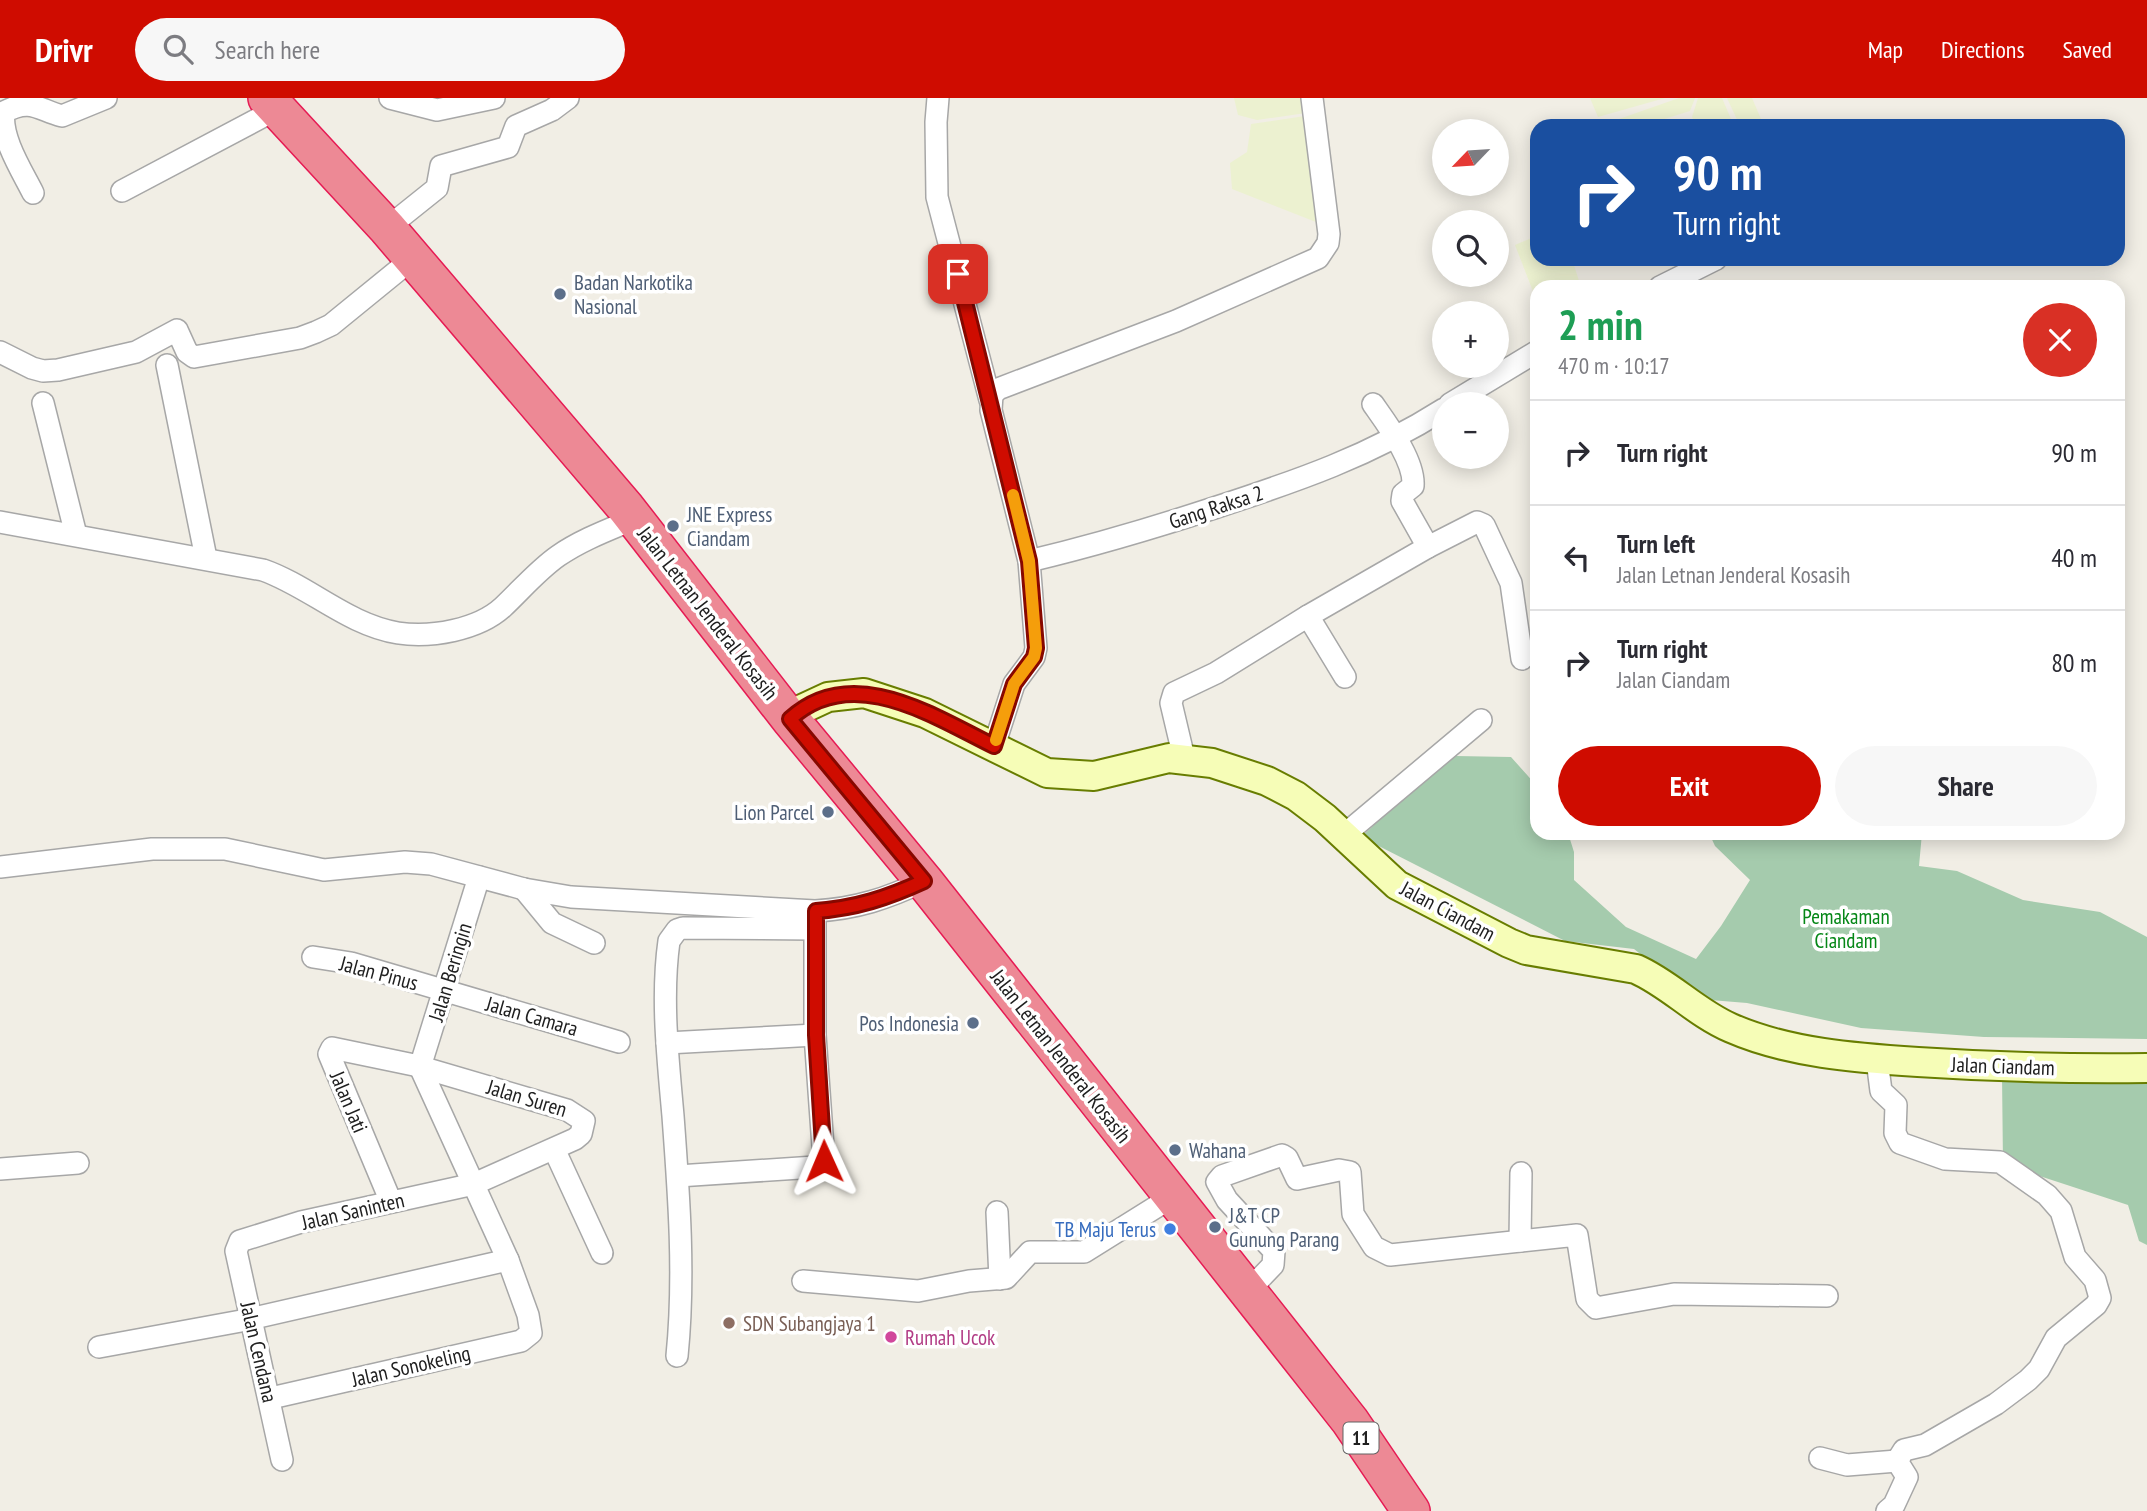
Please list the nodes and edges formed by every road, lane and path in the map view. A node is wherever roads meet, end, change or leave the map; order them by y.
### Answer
1 (106, 98) edge
2 (390, 98) edge
3 (494, 98) edge
4 (568, 98) edge
5 (938, 98) edge
6 (1312, 98) edge
7 (272, 103) edge
8 (50, 104) edge
9 (122, 191) dead end
10 (33, 193) dead end
11 (387, 228) junction
12 (412, 259) junction
13 (1702, 266) edge
14 (1674, 280) edge
15 (0, 352) edge
16 (1530, 356) edge
17 (167, 365) dead end
18 (1471, 392) edge
19 (990, 400) junction
20 (43, 402) dead end
21 (1373, 404) dead end
22 (1432, 417) edge
23 (1397, 439) junction
24 (634, 519) junction
25 (0, 522) edge
26 (76, 535) junction
27 (1428, 547) junction
28 (206, 558) junction
29 (1029, 561) junction
30 (1308, 616) junction
31 (1522, 659) dead end
32 (1345, 677) dead end
33 (790, 719) junction
34 (1481, 720) dead end
35 (994, 746) junction
36 (1184, 758) junction
37 (1344, 835) junction
38 (0, 867) edge
39 (479, 877) junction
40 (924, 881) junction
41 (524, 889) junction
42 (814, 920) junction
43 (594, 943) dead end
44 (313, 957) dead end
45 (445, 991) junction
46 (816, 1035) junction
47 (618, 1042) dead end
48 (667, 1043) junction
49 (1877, 1060) junction
50 (420, 1067) junction
51 (2147, 1068) edge
52 (554, 1149) junction
53 (78, 1163) dead end
54 (0, 1169) edge
55 (1521, 1173) dead end
56 (678, 1176) junction
57 (474, 1184) junction
58 (1172, 1196) junction
59 (391, 1202) junction
60 (997, 1212) dead end
61 (1520, 1241) junction
62 (237, 1244) joint
63 (602, 1253) dead end
64 (508, 1260) junction
65 (1000, 1279) junction
66 (803, 1281) dead end
67 (1248, 1291) junction
68 (1827, 1296) dead end
69 (251, 1317) junction
70 (99, 1347) dead end
71 (677, 1356) dead end
72 (271, 1398) junction
73 (1820, 1458) dead end
74 (282, 1460) dead end
75 (1897, 1461) junction
76 (1411, 1511) edge
77 (1887, 1511) edge

1 - 8 street
2 - 3 street
4 - 11 street
5 - 19 street
6 - 19 street
7 - 9 street
7 - 11 highway, Jalan Letnan Jenderal Kosasih / 11
8 - 10 street
11 - 12 highway, Jalan Letnan Jenderal Kosasih / 11
12 - 15 street
12 - 24 highway, Jalan Letnan Jenderal Kosasih / 11
13 - 14 street
16 - 18 street
17 - 28 street
19 - 29 street
20 - 26 street
21 - 23 street
22 - 23 street, Gang Raksa 2
23 - 27 street
23 - 29 street, Gang Raksa 2
24 - 28 street
24 - 33 highway, Jalan Letnan Jenderal Kosasih / 11
25 - 26 street
26 - 28 street
27 - 30 street
27 - 31 street
29 - 35 street
30 - 32 street
30 - 36 street
33 - 35 street, Jalan Ciandam
33 - 40 highway, Jalan Letnan Jenderal Kosasih / 11
34 - 37 street
35 - 36 street, Jalan Ciandam
36 - 37 street, Jalan Ciandam
37 - 49 street, Jalan Ciandam
38 - 39 street
39 - 41 street
39 - 45 street, Jalan Beringin
40 - 42 street
40 - 58 highway, Jalan Letnan Jenderal Kosasih / 11
41 - 42 street
41 - 43 street
42 - 46 street
42 - 48 street
44 - 45 street, Jalan Pinus
45 - 47 street, Jalan Camara
45 - 50 street, Jalan Beringin
46 - 48 street
46 - 56 street
48 - 56 street
49 - 51 street, Jalan Ciandam
49 - 75 street
50 - 52 street, Jalan Suren
50 - 57 street
50 - 59 street, Jalan Jati
52 - 57 street, Jalan Suren
52 - 63 street
53 - 54 street
55 - 61 street
56 - 71 street
57 - 59 street, Jalan Saninten
57 - 64 street
58 - 65 street
58 - 67 highway, Jalan Letnan Jenderal Kosasih / 11
59 - 62 street, Jalan Saninten
60 - 65 street
61 - 67 street
61 - 68 street
62 - 69 street, Jalan Cendana
64 - 69 street
64 - 72 street, Jalan Sonokeling
65 - 66 street
67 - 76 highway, Jalan Letnan Jenderal Kosasih / 11
69 - 70 street
69 - 72 street, Jalan Cendana
72 - 74 street, Jalan Cendana
73 - 75 street
75 - 77 street

